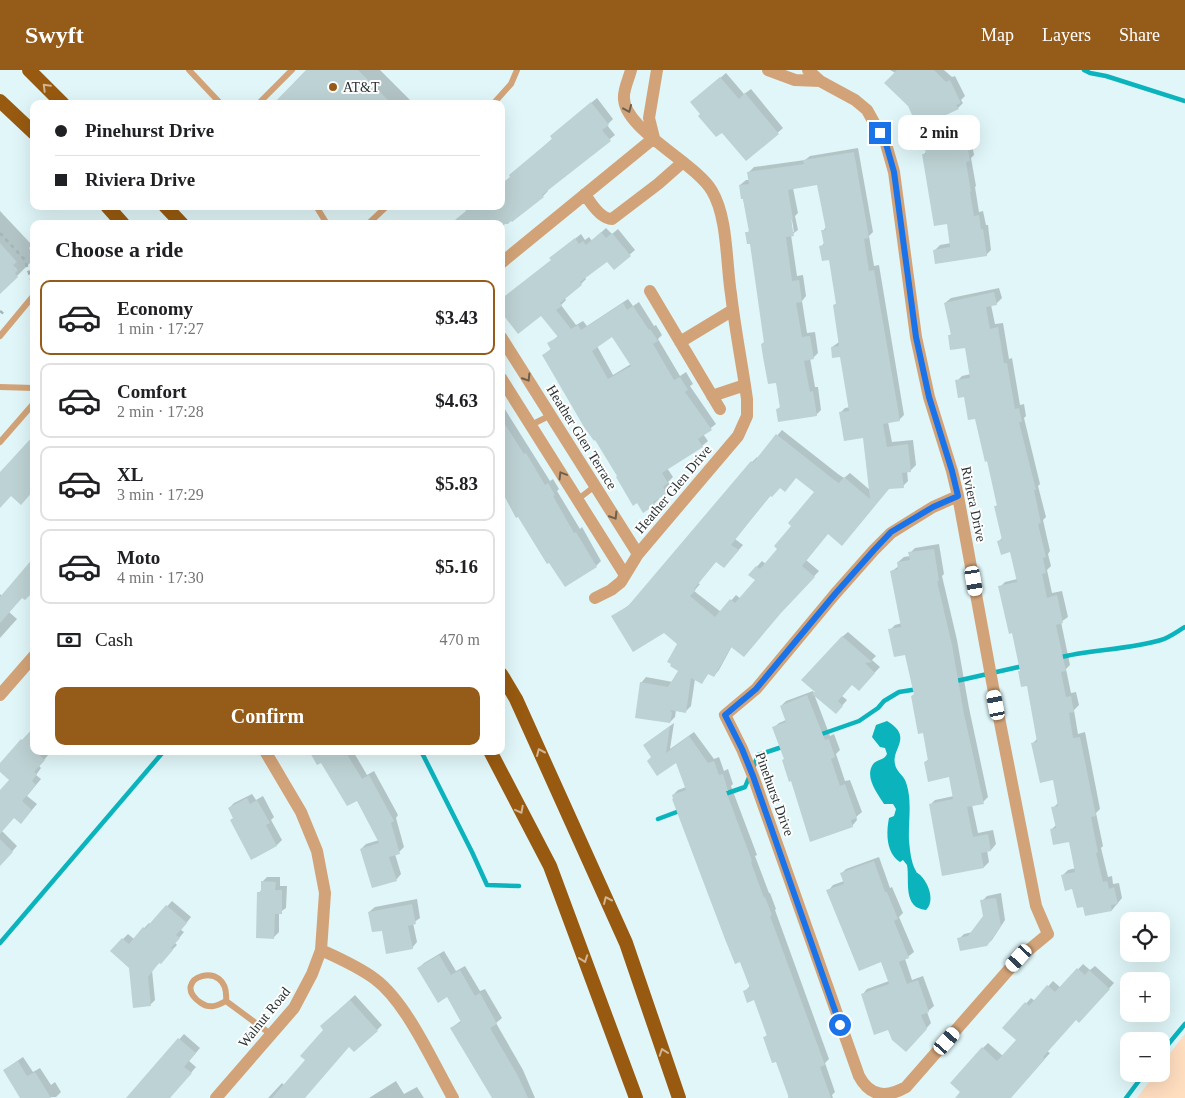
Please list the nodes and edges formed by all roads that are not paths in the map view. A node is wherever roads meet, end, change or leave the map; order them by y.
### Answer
1 (28, 70) edge
2 (189, 70) edge
3 (292, 70) edge
4 (517, 70) edge
5 (631, 70) edge
6 (657, 70) edge
7 (768, 70) edge
8 (808, 70) edge
9 (820, 81) junction
10 (59, 100) edge
11 (217, 100) edge
12 (262, 100) edge
13 (497, 100) edge
14 (0, 101) edge
15 (30, 129) edge
16 (654, 138) junction
17 (683, 162) junction
18 (585, 194) junction
19 (111, 210) edge
20 (169, 210) edge
21 (383, 210) edge
22 (119, 220) edge
23 (178, 220) edge
24 (372, 220) edge
25 (505, 260) edge
26 (650, 292) dead end
27 (30, 299) edge
28 (733, 310) junction
29 (0, 336) edge
30 (680, 342) junction
31 (505, 346) edge
32 (505, 384) edge
33 (745, 385) junction
34 (0, 386) edge
35 (30, 388) edge
36 (712, 396) junction
37 (30, 408) edge
38 (720, 409) dead end
39 (551, 415) junction
40 (531, 425) junction
41 (0, 442) edge
42 (595, 486) junction
43 (958, 496) junction
44 (577, 500) junction
45 (638, 554) junction
46 (625, 575) junction
47 (595, 598) dead end
48 (30, 661) edge
49 (505, 681) edge
50 (0, 695) edge
51 (267, 755) edge
52 (492, 755) edge
53 (1036, 906) joint
54 (321, 950) junction
55 (226, 1001) junction
56 (272, 1035) junction
57 (882, 1097) edge
58 (216, 1098) edge
59 (453, 1098) edge
60 (636, 1098) edge
61 (679, 1098) edge

10 -> 1 highway
2 - 11 lane
3 - 12 lane
4 - 13 lane
5 -> 16 street, Heather Glen Drive
6 - 16 street
7 - 9 street, Riviera Drive
8 - 9 street, Riviera Drive
9 - 43 street, Riviera Drive
14 - 15 highway
16 - 17 street, Heather Glen Drive
16 - 18 street
17 - 18 street
17 - 28 street, Heather Glen Drive
18 - 25 street
19 - 22 highway
20 - 23 highway
21 - 24 lane
26 - 30 street
27 - 29 lane
28 - 30 street
28 - 33 street, Heather Glen Drive
30 - 36 street
31 -> 39 street, Heather Glen Terrace
32 - 40 street
33 - 36 street
33 - 45 street, Heather Glen Drive
34 - 35 lane
36 - 38 street
37 - 41 lane
39 - 40 lane
39 - 42 street, Heather Glen Terrace
44 -> 40 street
42 - 44 lane
42 -> 45 street, Heather Glen Terrace
43 - 53 street, Riviera Drive
43 - 57 street, Pinehurst Drive
44 - 46 street
45 - 46 street, Heather Glen Drive
46 - 47 street, Heather Glen Drive
48 - 50 street
61 -> 49 highway
51 - 54 street, Walnut Road
52 -> 60 highway
53 - 57 street, Pinehurst Drive
54 - 56 street, Walnut Road
54 - 59 street
55 - 55 lane
55 - 56 lane
56 - 58 street, Walnut Road

